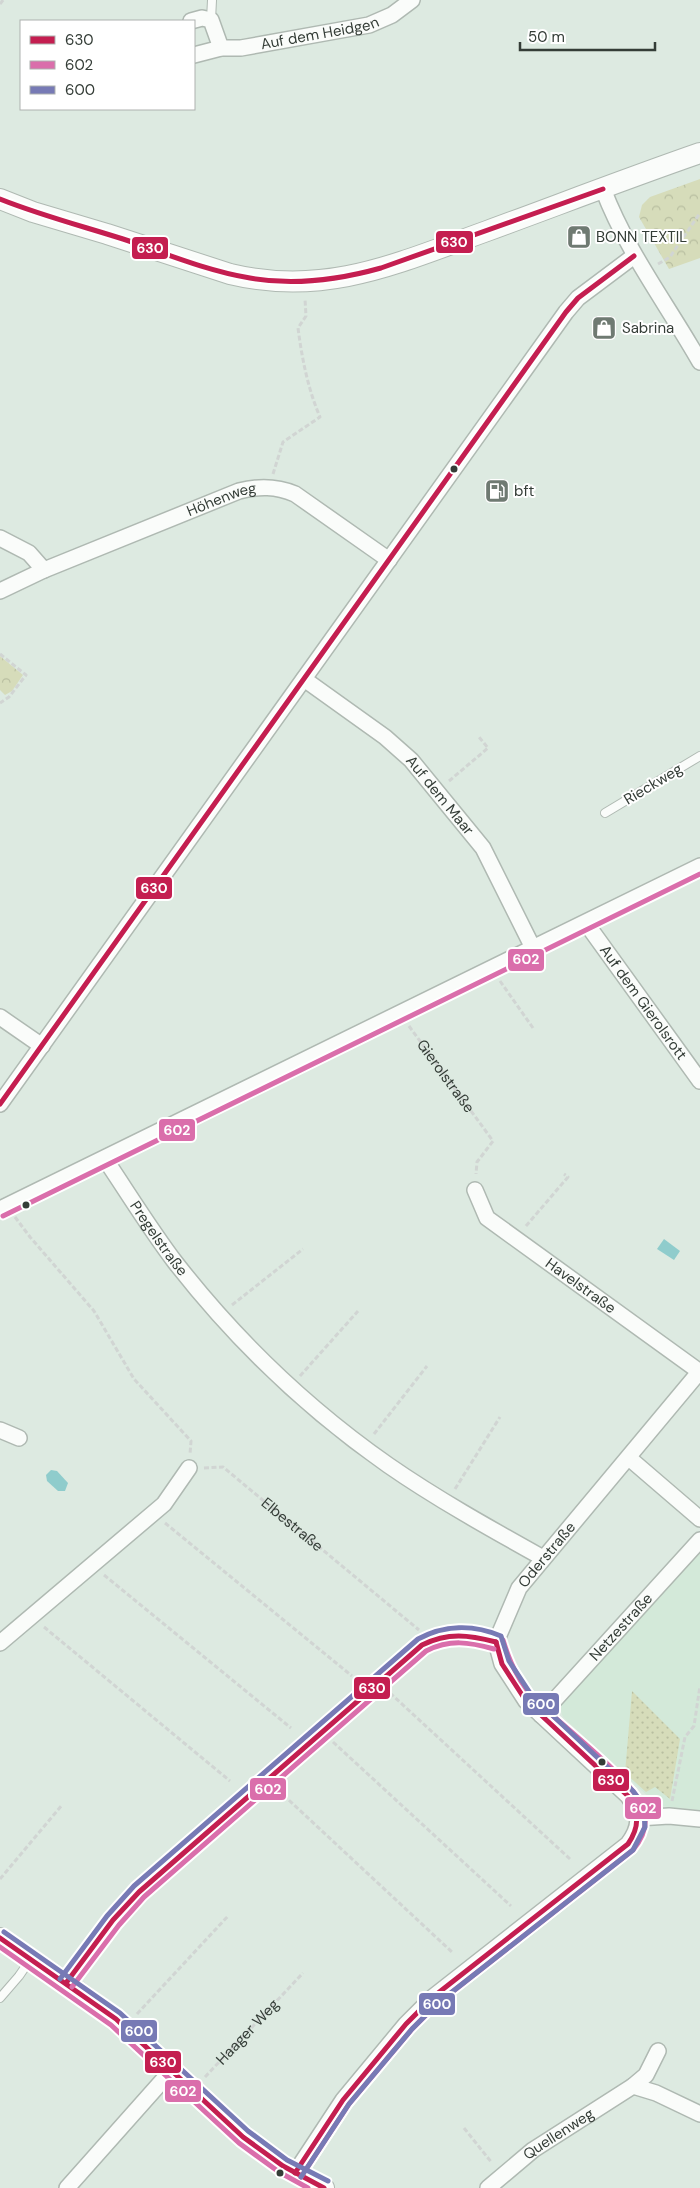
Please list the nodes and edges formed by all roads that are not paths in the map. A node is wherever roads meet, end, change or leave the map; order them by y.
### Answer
1 (212, 0) edge
2 (412, 0) edge
3 (195, 20) edge
4 (211, 20) junction
5 (221, 48) junction
6 (195, 55) edge
7 (700, 153) edge
8 (603, 189) junction
9 (0, 199) edge
10 (634, 256) junction
11 (700, 362) edge
12 (0, 538) edge
13 (389, 560) junction
14 (44, 570) junction
15 (0, 591) edge
16 (304, 679) junction
17 (700, 756) edge
18 (605, 813) dead end
19 (700, 866) edge
20 (586, 923) junction
21 (533, 948) junction
22 (0, 1017) edge
23 (42, 1046) junction
24 (700, 1081) edge
25 (0, 1104) edge
26 (105, 1159) junction
27 (475, 1190) road end
28 (3, 1207) edge
29 (700, 1372) edge
30 (0, 1430) edge
31 (19, 1438) dead end
32 (629, 1458) junction
33 (189, 1468) road end
34 (700, 1519) edge
35 (700, 1540) edge
36 (543, 1558) junction
37 (496, 1642) junction
38 (0, 1643) edge
39 (541, 1715) junction
40 (638, 1818) junction
41 (700, 1819) edge
42 (0, 1938) edge
43 (31, 1958) junction
44 (66, 1983) junction
45 (0, 1998) edge
46 (658, 2051) dead end
47 (171, 2071) junction
48 (633, 2086) junction
49 (700, 2114) edge
50 (295, 2173) junction
51 (67, 2188) edge
52 (324, 2188) edge
53 (488, 2188) edge

1 - 4 lane
2 - 5 street, Auf dem Heidgen
3 - 4 street
4 - 5 street
5 - 6 street, Auf dem Heidgen
7 - 8 street
8 - 9 street
8 - 10 street
10 - 11 street
10 - 13 street
12 - 14 street
13 - 14 street, Höhenweg
13 - 16 street
14 - 15 street, Höhenweg
16 - 21 street, Auf dem Maar
16 - 23 street
17 - 18 lane, Rieckweg
19 - 20 street
20 - 21 street
20 - 24 street, Auf dem Gierolsrott
21 - 26 street
22 - 23 street
23 - 25 street
26 - 28 street
26 - 36 street, Pregelstraße
27 - 29 street, Havelstraße
29 - 32 street, Oderstraße
30 - 31 street
32 - 34 street
32 - 36 street, Oderstraße
33 - 38 street
35 - 39 street, Netzestraße
36 - 37 street, Oderstraße
37 - 39 street
37 - 44 street
39 - 40 street
40 - 41 street
40 - 50 street
42 - 43 street
43 - 44 street
43 - 45 lane
44 - 47 street
46 - 48 street, Quellenweg
47 - 50 street
47 - 51 street
48 - 49 street
48 - 53 street, Quellenweg
50 - 52 street

